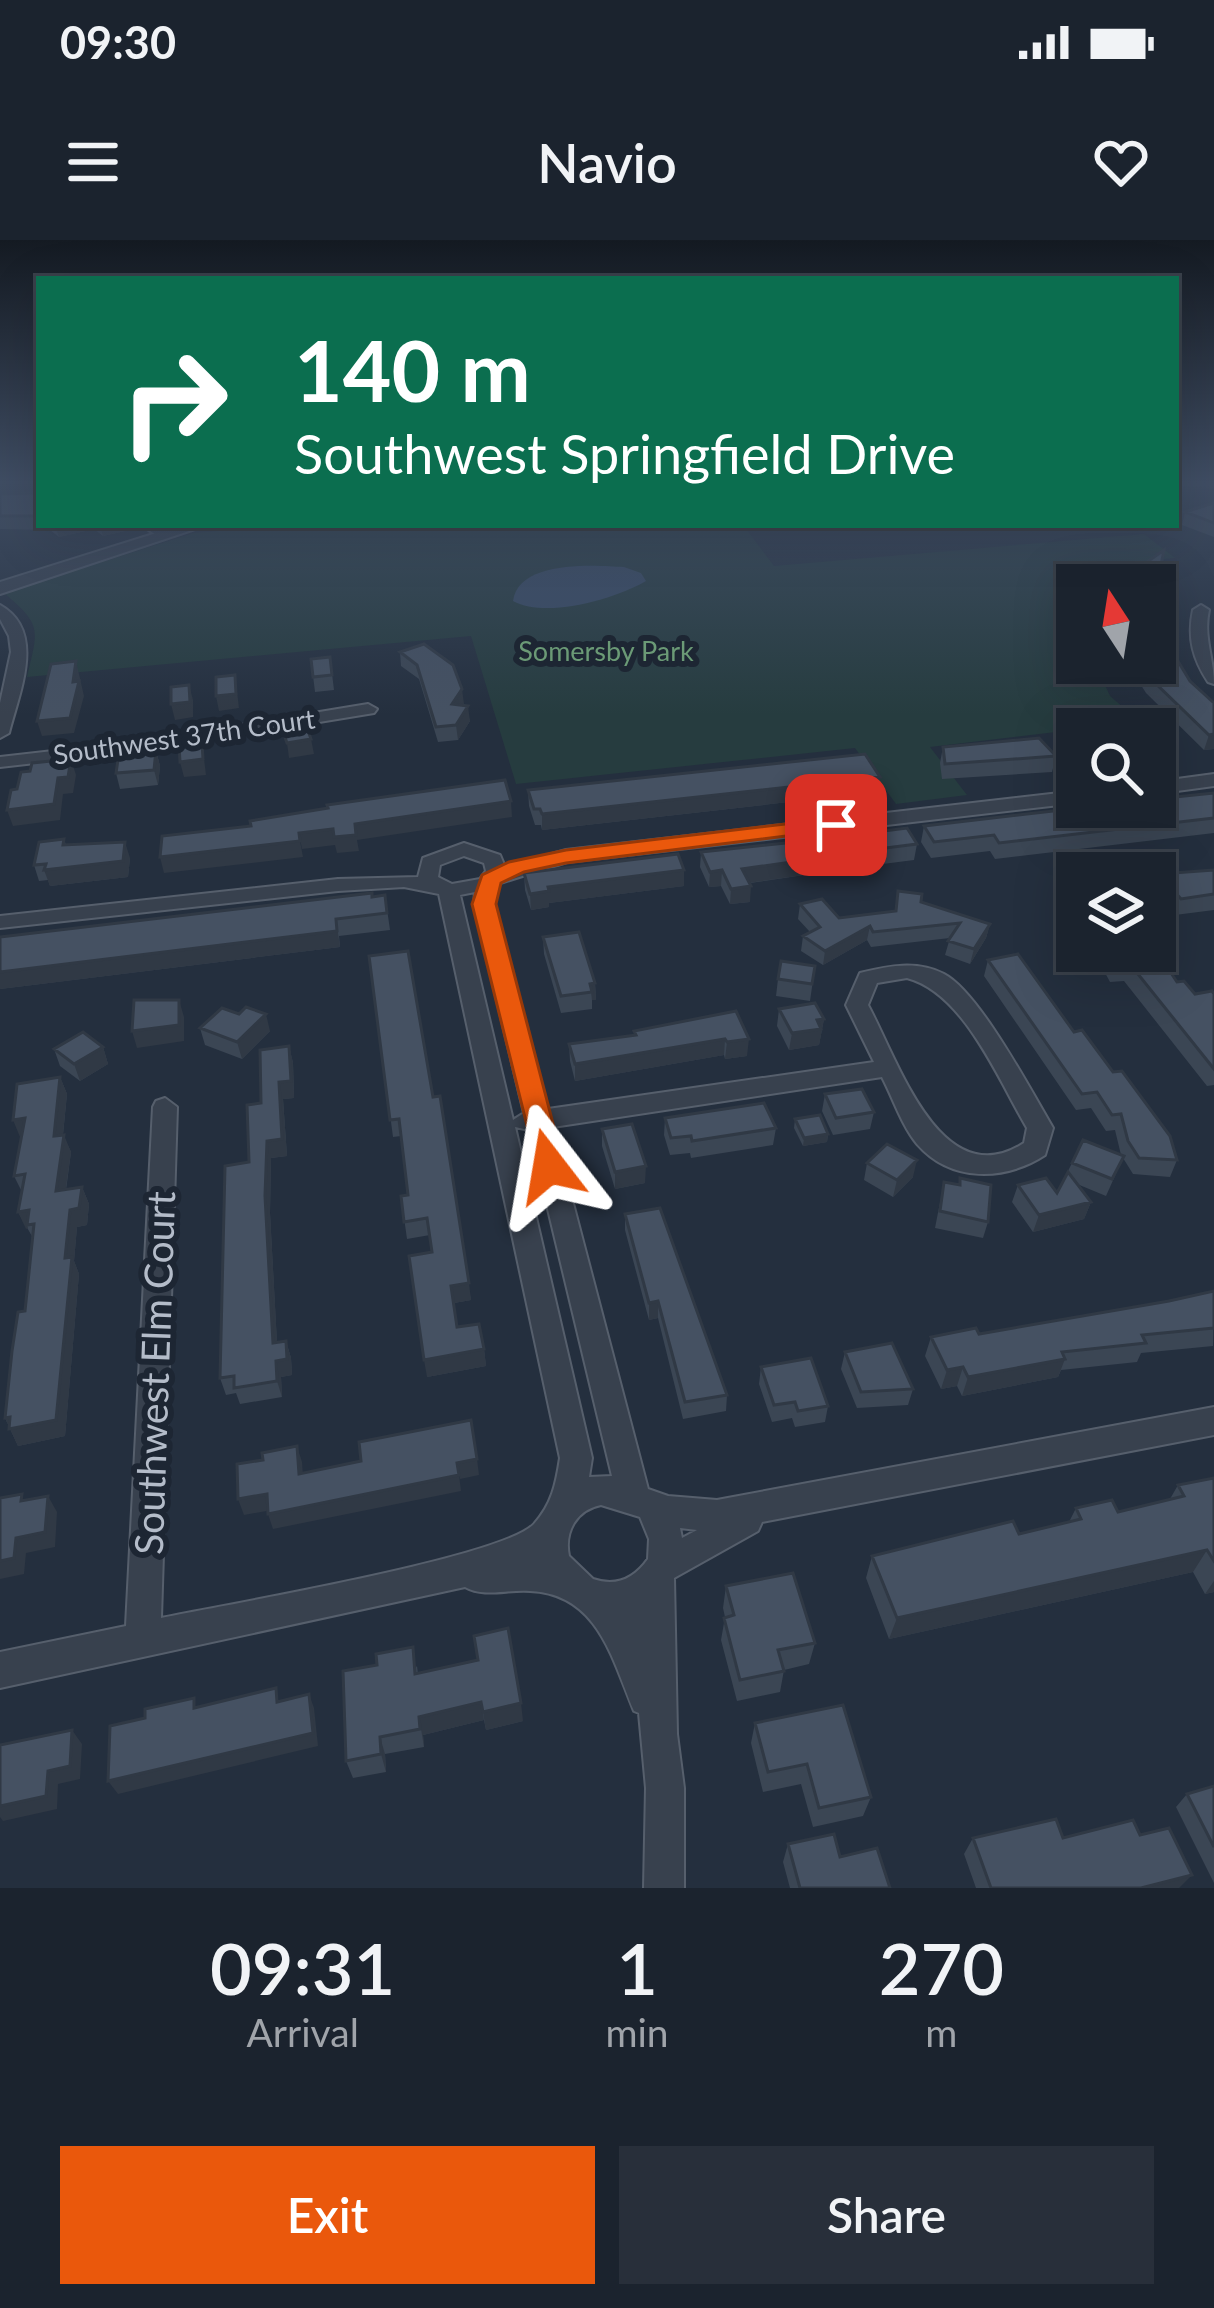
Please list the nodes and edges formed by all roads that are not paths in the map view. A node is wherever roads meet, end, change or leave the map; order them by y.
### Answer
1 (80, 561) edge
2 (0, 588) edge
3 (0, 610) edge
4 (1201, 610) dead end
5 (1214, 679) edge
6 (368, 709) dead end
7 (0, 733) edge
8 (0, 761) edge
9 (1214, 780) edge
10 (1176, 785) edge
11 (1056, 799) edge
12 (490, 872) junction
13 (437, 880) junction
14 (0, 922) edge
15 (888, 1068) junction
16 (166, 1107) dead end
17 (538, 1120) junction
18 (504, 1125) junction
19 (1214, 1421) edge
20 (643, 1501) junction
21 (800, 1503) junction
22 (561, 1514) junction
23 (659, 1573) junction
24 (563, 1581) junction
25 (416, 1582) junction
26 (598, 1600) junction
27 (143, 1640) junction
28 (0, 1670) edge
29 (658, 1734) junction
30 (664, 1888) edge

1 - 2 street
3 - 7 street
4 - 5 street
6 - 8 street, Southwest 37th Court
9 - 10 street
11 - 12 street
12 - 13 street
12 - 13 street
12 - 17 street
13 - 14 street
13 - 18 street
15 - 15 street
15 - 17 street
16 - 27 street, Southwest Elm Court
17 - 18 street
17 - 20 street
18 - 22 street
19 - 21 street
20 - 21 street
20 - 22 street
20 - 23 street
21 - 23 street
22 - 24 street
22 - 25 street
23 - 26 street
23 - 29 street
24 - 25 street
24 - 26 street
25 - 27 street
26 - 29 street
27 - 28 street
29 - 30 street

